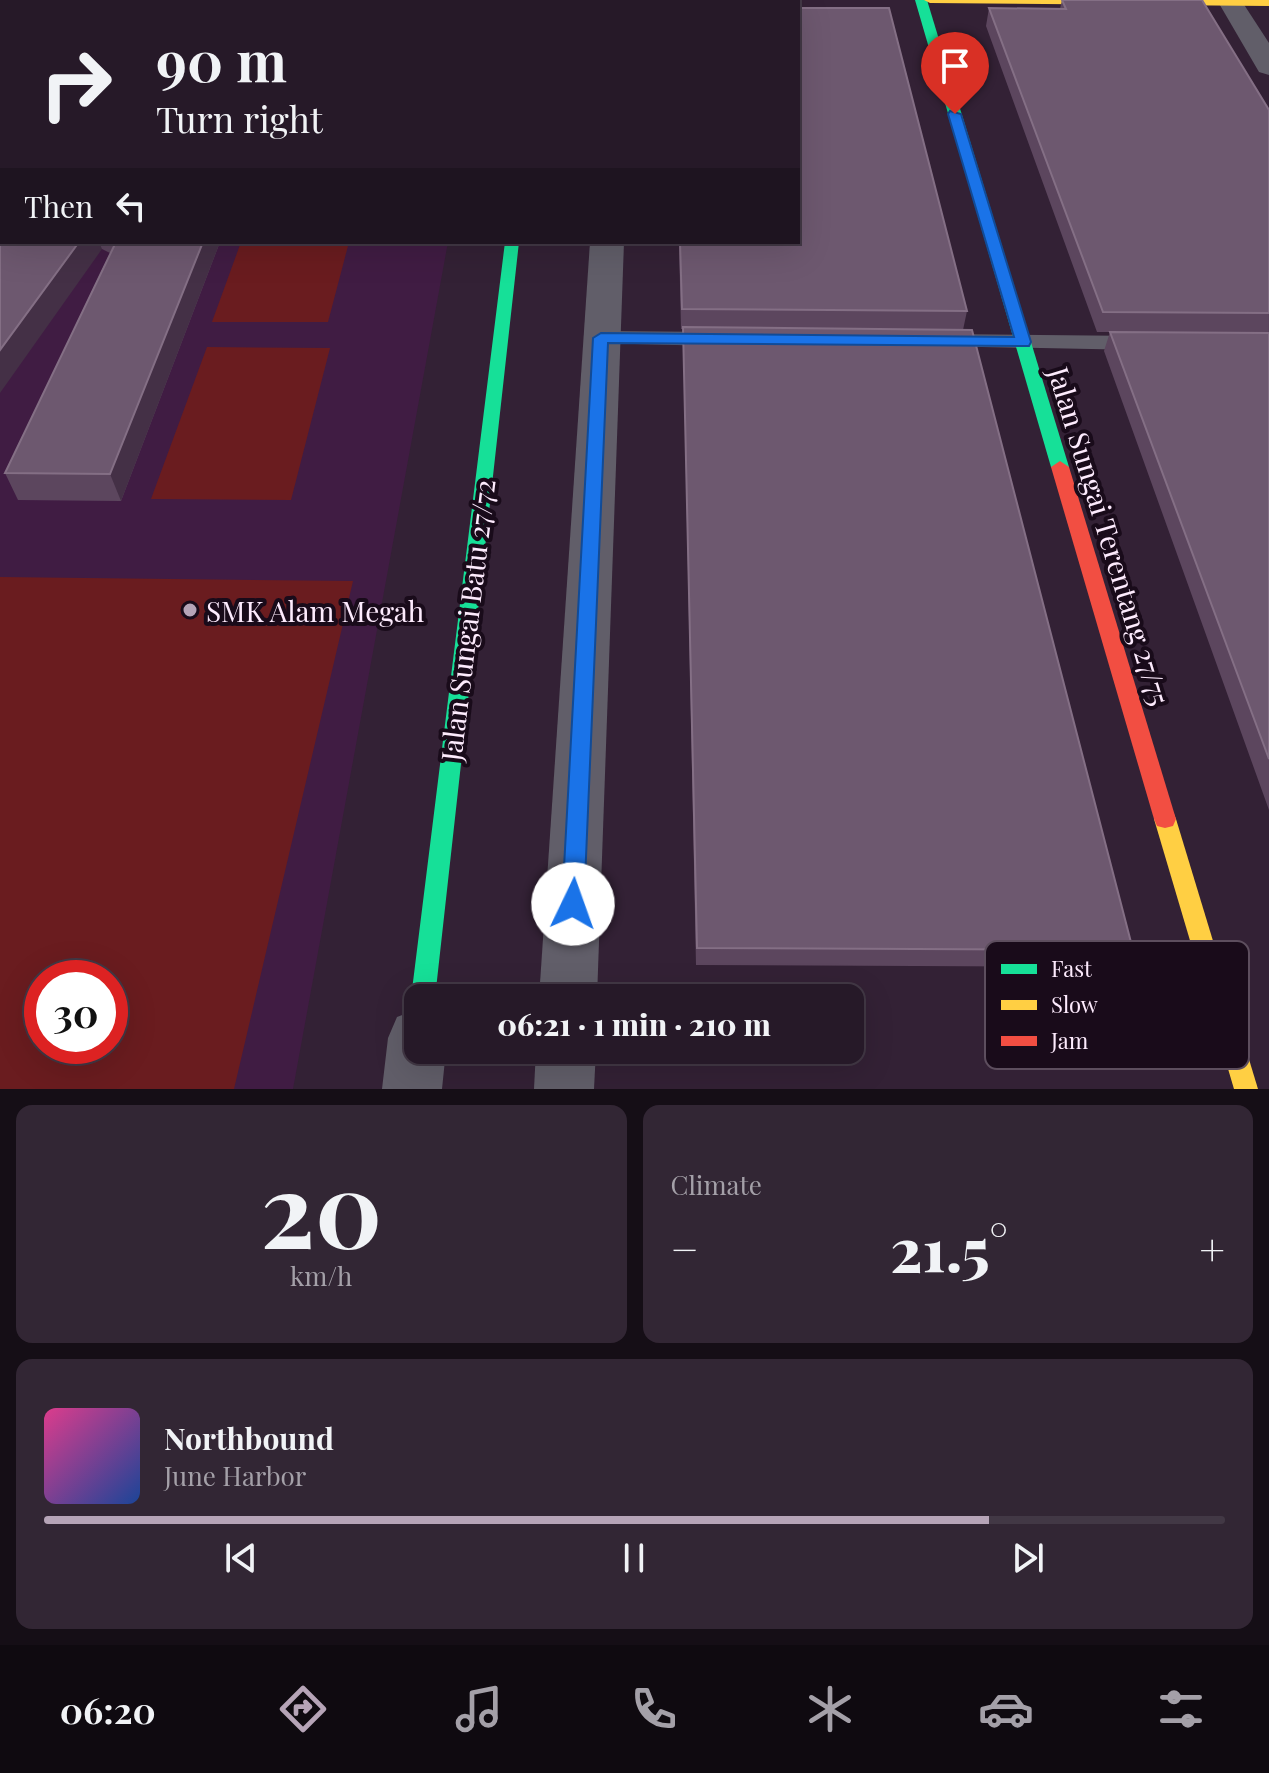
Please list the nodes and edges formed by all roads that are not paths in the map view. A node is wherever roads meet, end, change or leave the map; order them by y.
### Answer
1 (921, 0) edge
2 (930, 0) edge
3 (1229, 2) junction
4 (1269, 3) edge
5 (1269, 66) edge
6 (512, 244) edge
7 (607, 244) edge
8 (601, 338) junction
9 (741, 339) edge
10 (913, 341) edge
11 (1023, 342) junction
12 (1161, 343) edge
13 (1202, 941) edge
14 (425, 984) edge
15 (569, 984) edge
16 (415, 1064) edge
17 (565, 1064) edge
18 (1240, 1069) edge
19 (412, 1089) edge
20 (564, 1089) edge
21 (1246, 1089) edge

1 - 11 street, Jalan Sungai Terentang 27/75
2 - 3 street
3 - 4 street
3 - 5 street
6 - 14 street, Jalan Sungai Batu 27/72
7 - 8 street
8 - 9 lane
8 - 15 street
10 - 11 lane
11 - 12 lane
11 - 13 street, Jalan Sungai Terentang 27/75
16 - 19 street
17 - 20 street
18 - 21 street, Jalan Sungai Terentang 27/75

